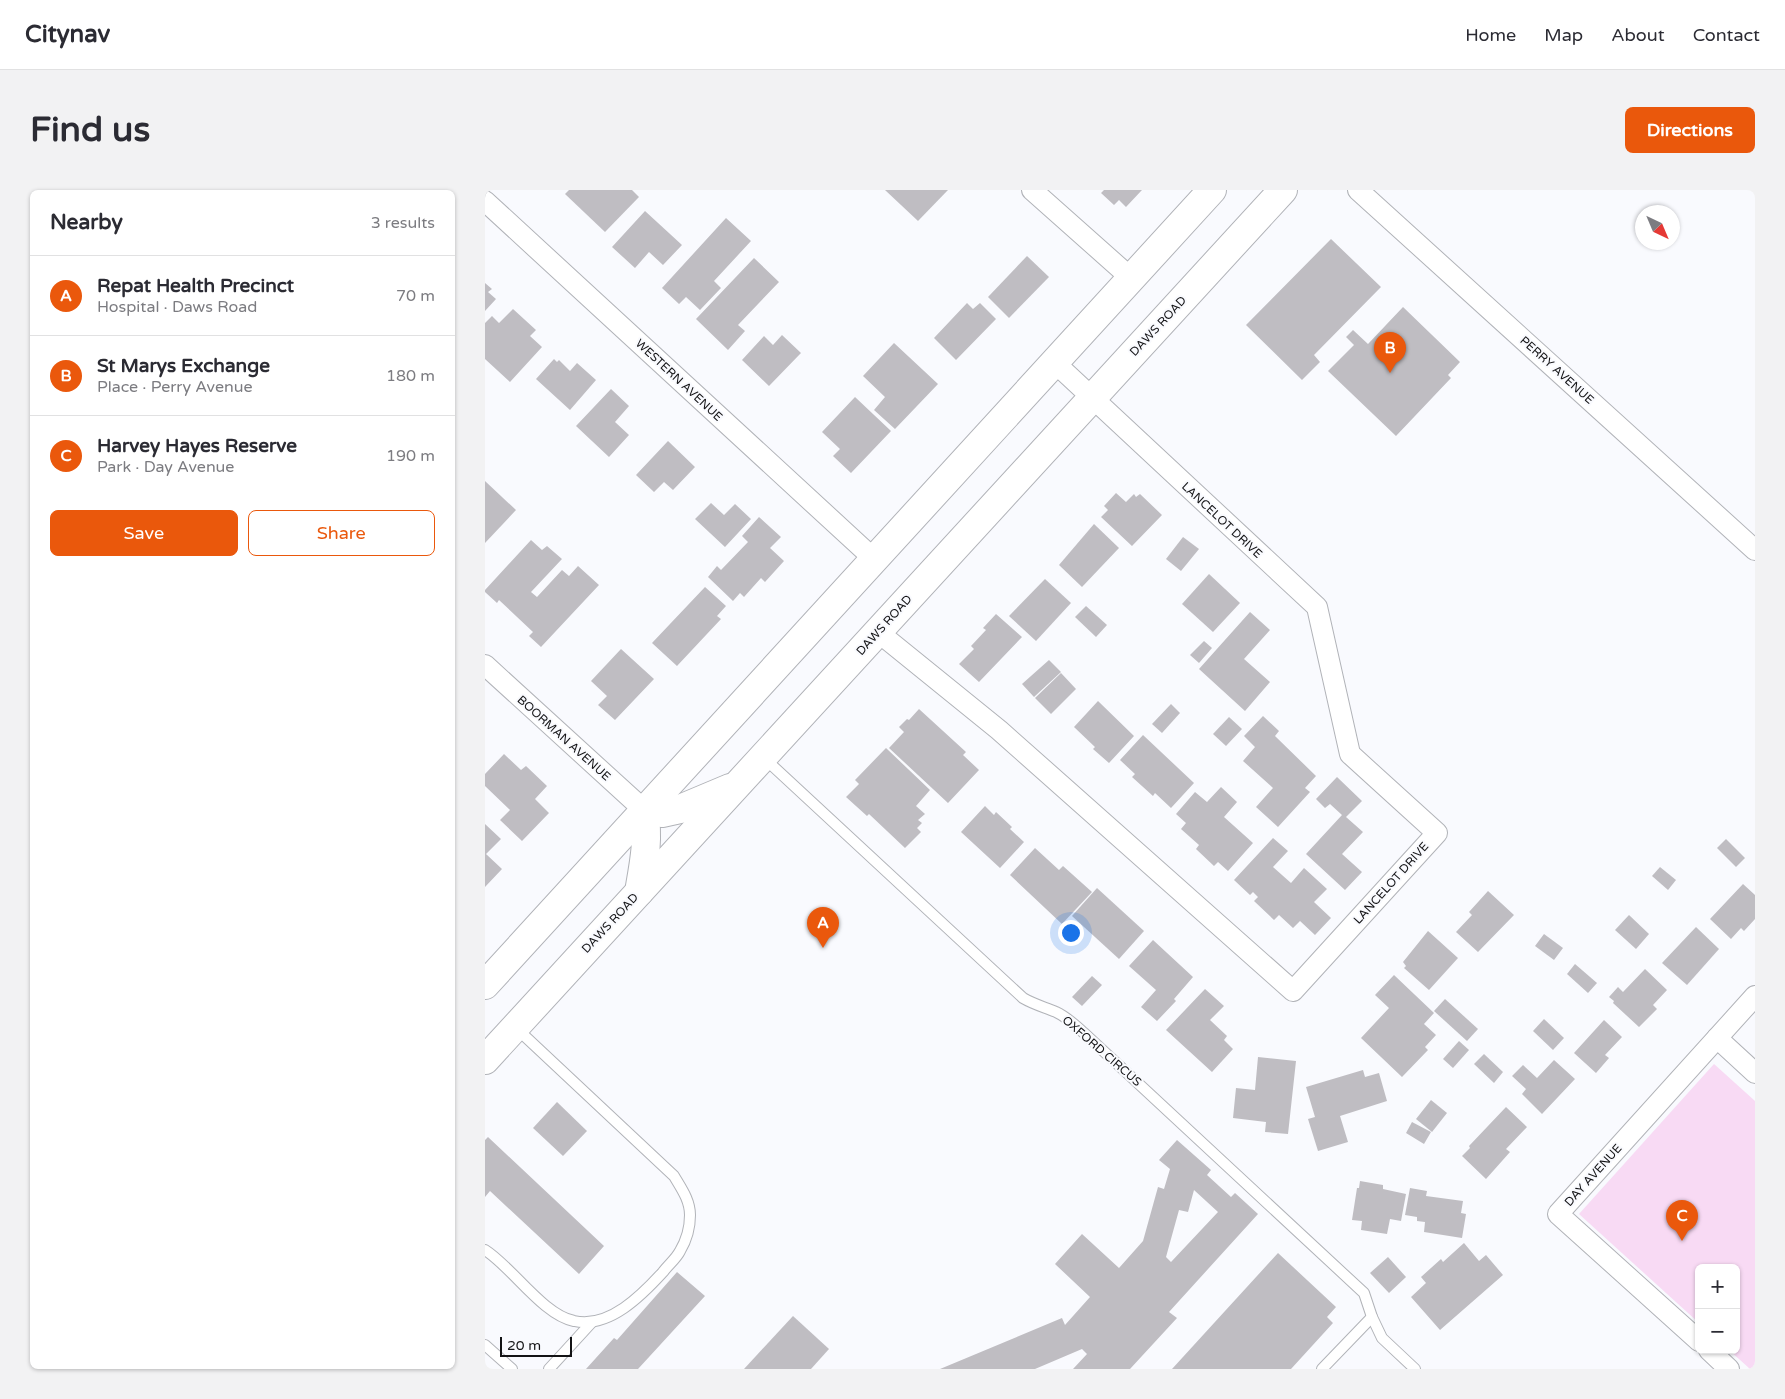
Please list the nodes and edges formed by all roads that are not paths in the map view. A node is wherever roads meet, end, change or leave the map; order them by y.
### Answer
1 (1032, 190) edge
2 (1211, 190) edge
3 (1283, 190) edge
4 (1358, 190) edge
5 (485, 201) edge
6 (1131, 278) junction
7 (1053, 362) junction
8 (1091, 398) junction
9 (1755, 550) edge
10 (874, 559) junction
11 (878, 632) junction
12 (485, 665) edge
13 (763, 757) junction
14 (738, 784) junction
15 (643, 810) junction
16 (639, 892) junction
17 (485, 985) edge
18 (1755, 996) edge
19 (515, 1027) junction
20 (1717, 1038) junction
21 (485, 1060) edge
22 (1755, 1073) edge
23 (485, 1250) edge
24 (1371, 1317) junction
25 (592, 1322) junction
26 (1695, 1337) edge
27 (485, 1345) edge
28 (1713, 1354) edge
29 (511, 1369) edge
30 (549, 1369) edge
31 (1322, 1369) edge
32 (1415, 1369) edge
33 (1729, 1369) edge

1 - 6 street
2 - 6 main road
3 - 8 main road, DAWS ROAD
4 - 9 street, PERRY AVENUE
5 - 10 street, WESTERN AVENUE
6 - 7 main road
7 - 8 street, LANCELOT DRIVE
7 - 10 main road
8 - 11 main road, DAWS ROAD
8 - 11 street, LANCELOT DRIVE
10 - 15 main road
11 - 13 main road, DAWS ROAD
12 - 15 street, BOORMAN AVENUE
13 - 14 main road, DAWS ROAD
13 - 24 lane, OXFORD CIRCUS
14 - 15 main road
14 - 16 main road, DAWS ROAD
15 - 16 main road
15 - 17 main road
16 - 19 main road, DAWS ROAD
18 - 20 street, DAY AVENUE
19 - 21 main road, DAWS ROAD
19 - 25 lane
20 - 22 street
20 - 26 street, DAY AVENUE
23 - 25 lane
24 - 31 lane
24 - 32 lane, OXFORD CIRCUS
25 - 30 lane
27 - 29 lane
28 - 33 street

